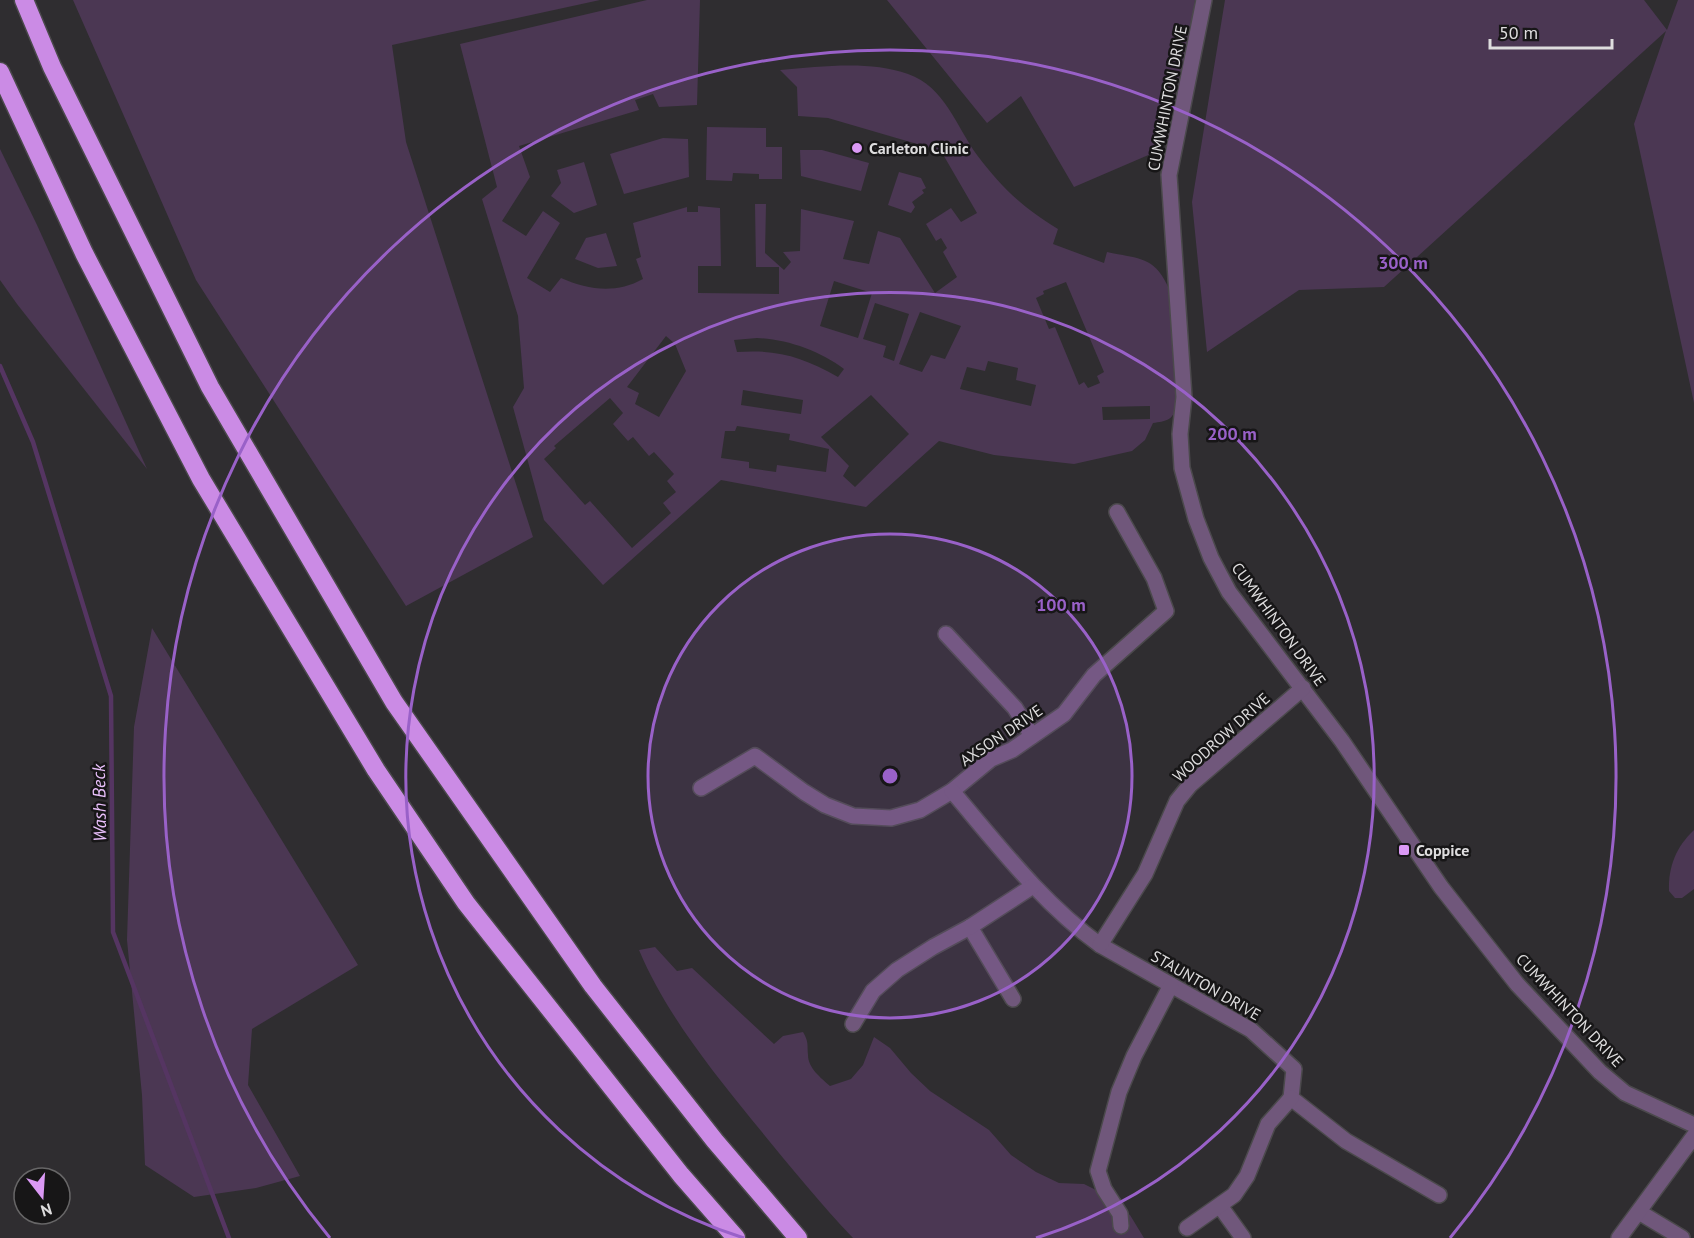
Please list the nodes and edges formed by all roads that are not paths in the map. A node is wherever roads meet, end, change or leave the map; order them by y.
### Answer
1 (24, 0) edge
2 (1204, 0) edge
3 (0, 72) edge
4 (1117, 512) dead end
5 (946, 634) dead end
6 (1303, 688) junction
7 (1032, 736) junction
8 (701, 788) dead end
9 (952, 791) junction
10 (1033, 886) junction
11 (970, 927) junction
12 (1100, 945) junction
13 (1171, 985) junction
14 (1012, 999) dead end
15 (853, 1024) dead end
16 (1291, 1098) junction
17 (1694, 1125) edge
18 (1694, 1136) edge
19 (1439, 1195) dead end
20 (1220, 1206) junction
21 (1639, 1212) junction
22 (1121, 1226) dead end
23 (1187, 1228) dead end
24 (736, 1238) edge
25 (798, 1238) edge
26 (1243, 1238) edge
27 (1619, 1238) edge
28 (1683, 1238) edge

1 - 25 highway
2 - 6 street, CUMWHINTON DRIVE
3 - 24 highway
4 - 7 street, AXSON DRIVE
5 - 7 street
6 - 12 street, WOODROW DRIVE
6 - 17 street, CUMWHINTON DRIVE
7 - 9 street, AXSON DRIVE
8 - 9 street, AXSON DRIVE
9 - 10 street, STAUNTON DRIVE
10 - 11 street
10 - 12 street, STAUNTON DRIVE
11 - 14 street
11 - 15 street
12 - 13 street, STAUNTON DRIVE
13 - 16 street, STAUNTON DRIVE
13 - 22 street
16 - 19 street
16 - 20 street
18 - 21 street
20 - 23 street
20 - 26 street
21 - 27 street
21 - 28 street

